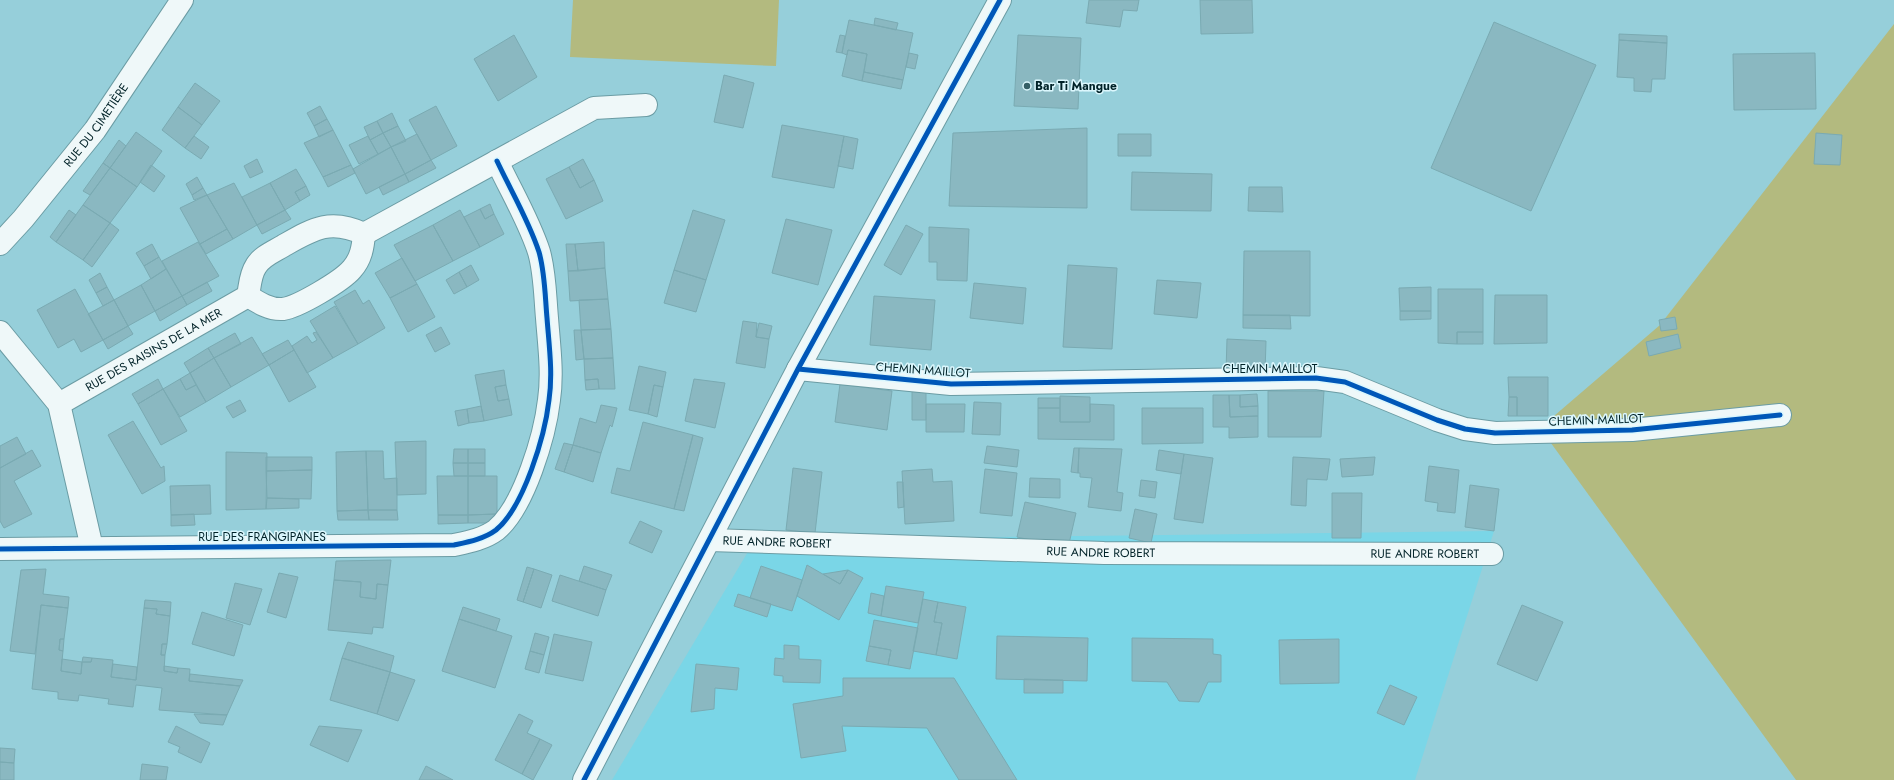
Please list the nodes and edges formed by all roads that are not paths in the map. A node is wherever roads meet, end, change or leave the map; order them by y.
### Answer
1 (182, 0) edge
2 (1000, 0) edge
3 (646, 105) dead end
4 (497, 161) junction
5 (364, 234) junction
6 (0, 244) edge
7 (248, 296) junction
8 (0, 332) edge
9 (798, 369) junction
10 (58, 404) junction
11 (1780, 415) dead end
12 (710, 540) junction
13 (92, 548) junction
14 (0, 549) edge
15 (1492, 554) dead end
16 (584, 780) edge

1 - 6 street, RUE DU CIMETIÈRE
2 - 9 street
3 - 4 street
4 - 5 street
4 - 13 street, RUE DES FRANGIPANES
5 - 7 street
5 - 7 street
7 - 10 street, RUE DES RAISINS DE LA MER
8 - 10 street
9 - 11 street, CHEMIN MAILLOT
9 - 12 street
10 - 13 street
12 - 15 street, RUE ANDRE ROBERT
12 - 16 street
13 - 14 street, RUE DES FRANGIPANES

